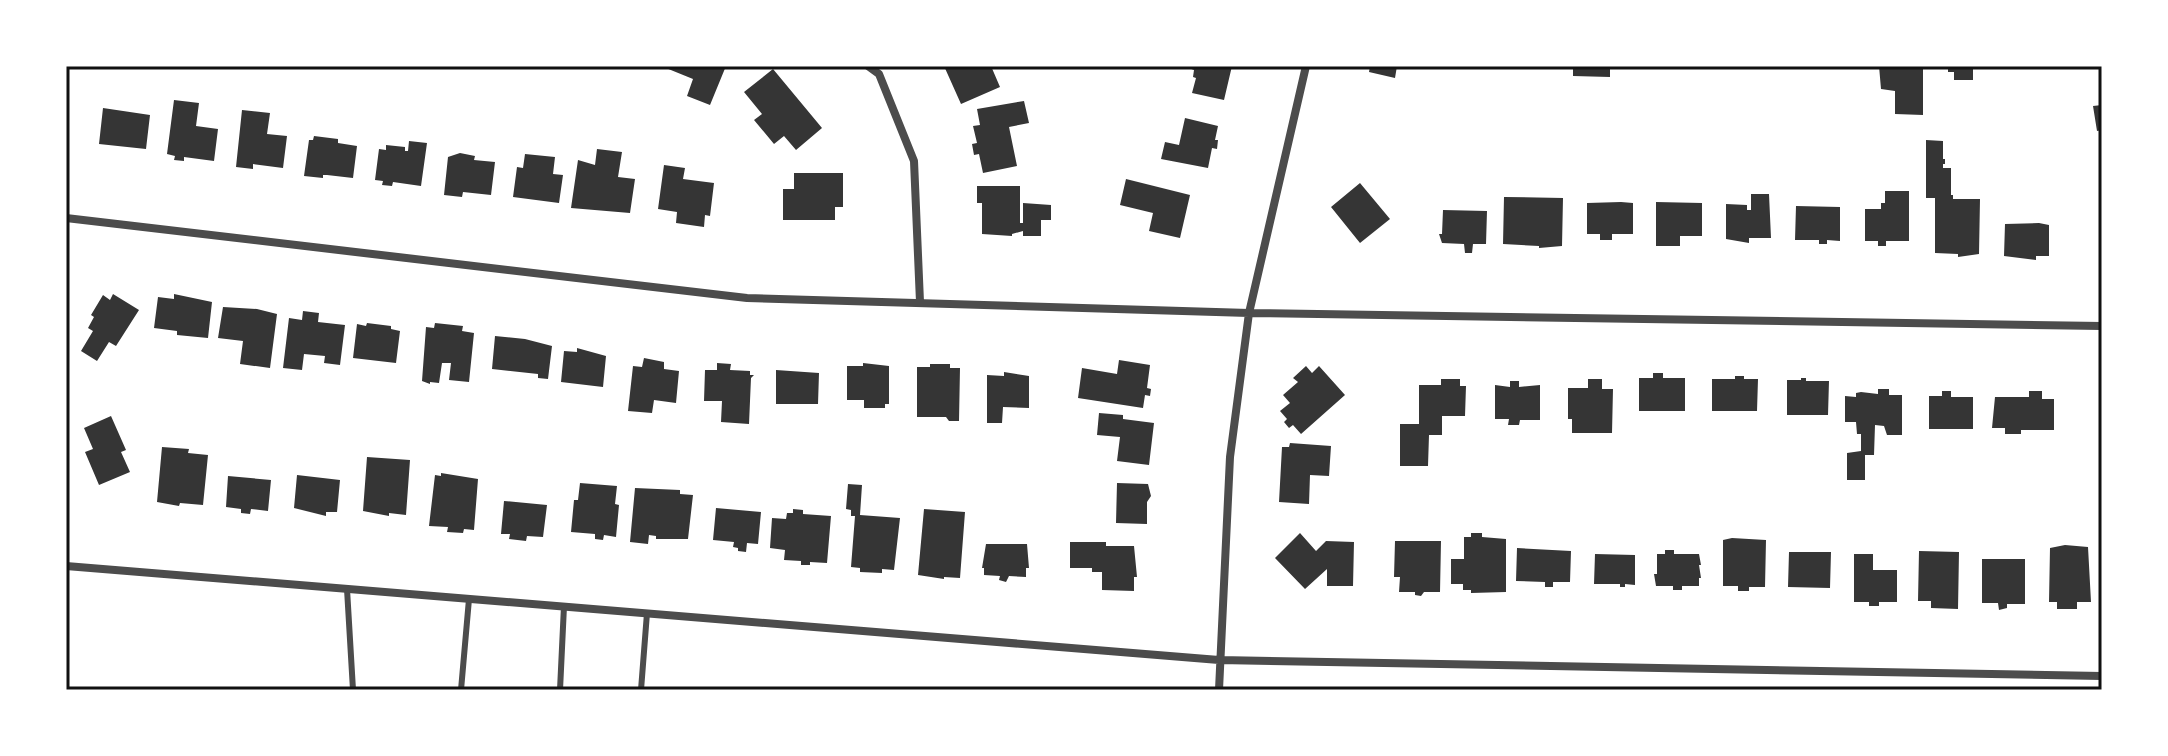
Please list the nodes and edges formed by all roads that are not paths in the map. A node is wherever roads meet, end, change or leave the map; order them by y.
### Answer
1 (868, 66) edge
2 (1306, 66) edge
3 (66, 218) edge
4 (920, 302) junction
5 (1249, 313) junction
6 (2102, 326) edge
7 (66, 566) edge
8 (347, 589) junction
9 (469, 599) junction
10 (564, 606) junction
11 (647, 613) junction
12 (1219, 660) junction
13 (2102, 676) edge
14 (353, 690) edge
15 (461, 690) edge
16 (560, 690) edge
17 (641, 690) edge
18 (1219, 690) edge

1 - 4 street
2 - 5 street
3 - 4 street
4 - 5 street
5 - 6 street
5 - 12 street
7 - 8 street
8 - 9 street
8 - 14 lane
9 - 10 street
9 - 15 lane
10 - 11 street
10 - 16 lane
11 - 12 street
11 - 17 lane
12 - 13 street
12 - 18 street

